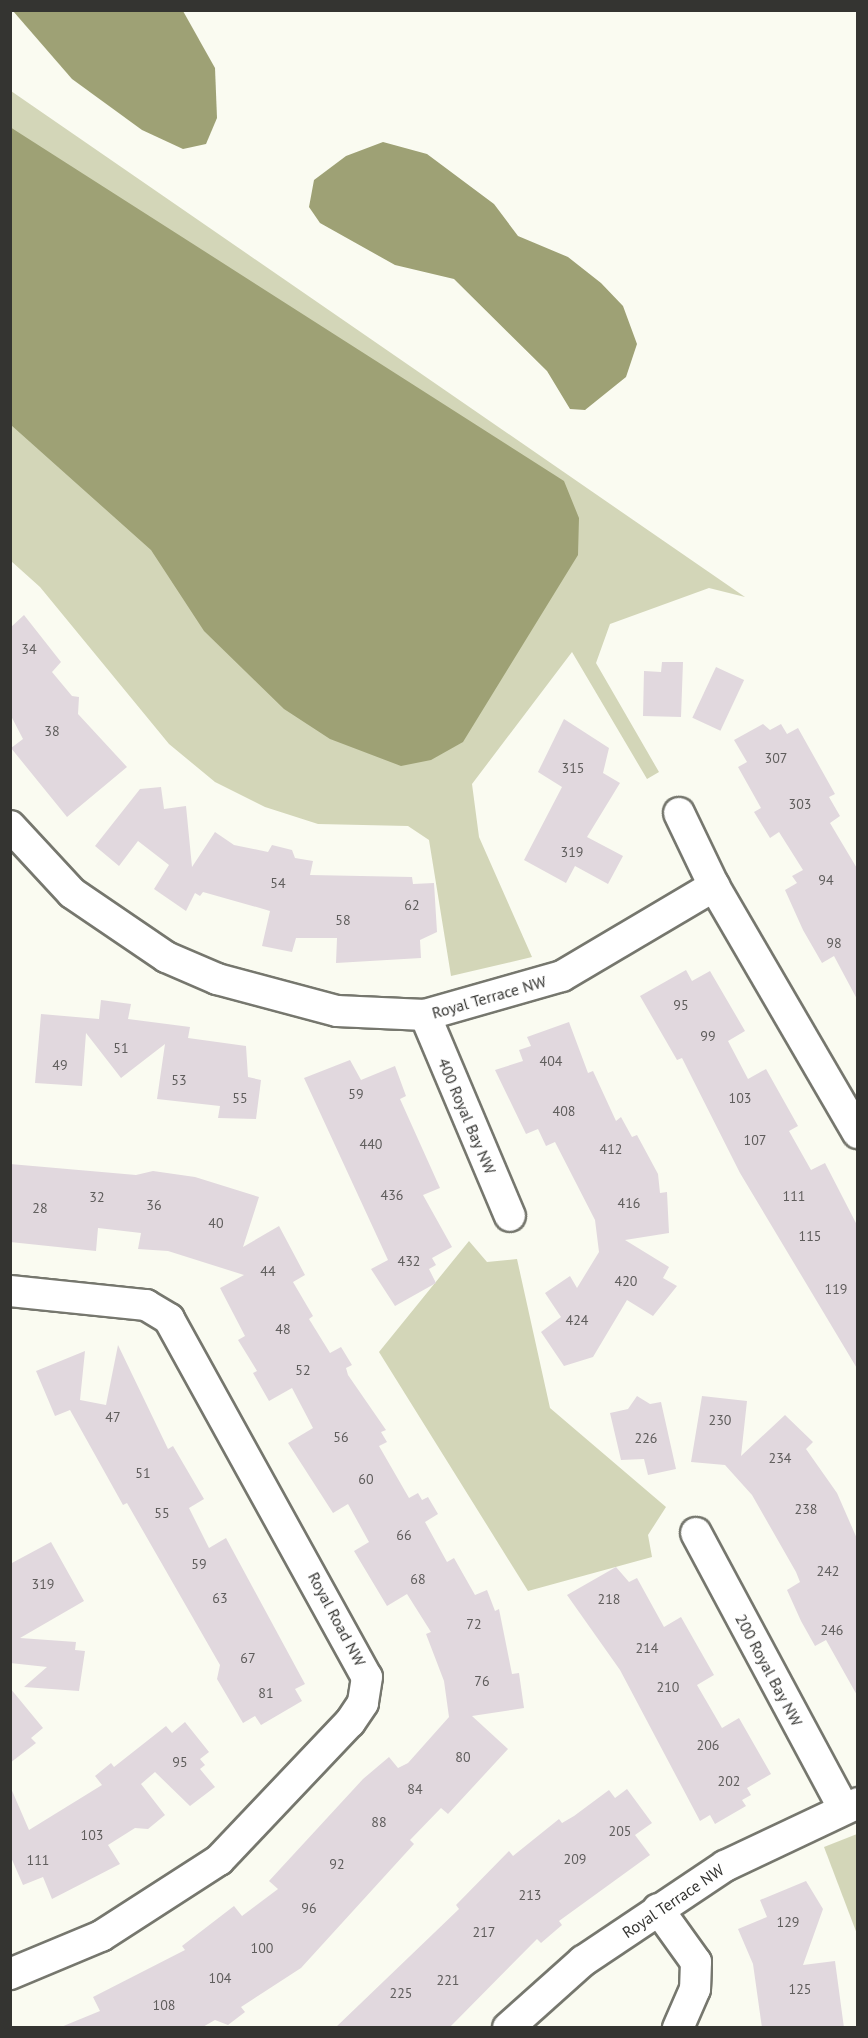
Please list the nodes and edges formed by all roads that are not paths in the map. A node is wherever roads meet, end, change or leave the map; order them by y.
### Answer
1 (679, 813) dead end
2 (10, 826) edge
3 (714, 886) junction
4 (424, 1015) junction
5 (858, 1133) edge
6 (510, 1216) dead end
7 (10, 1291) edge
8 (696, 1533) dead end
9 (850, 1805) edge
10 (658, 1910) junction
11 (10, 1974) edge
12 (508, 2028) edge
13 (678, 2028) edge

1 - 3 street
2 - 4 street, Royal Terrace NW
3 - 4 street, Royal Terrace NW
3 - 5 street
4 - 6 street, 400 Royal Bay NW
7 - 11 street, Royal Road NW
8 - 9 street, 200 Royal Bay NW
9 - 10 street, Royal Terrace NW
10 - 12 street, Royal Terrace NW
10 - 13 street

